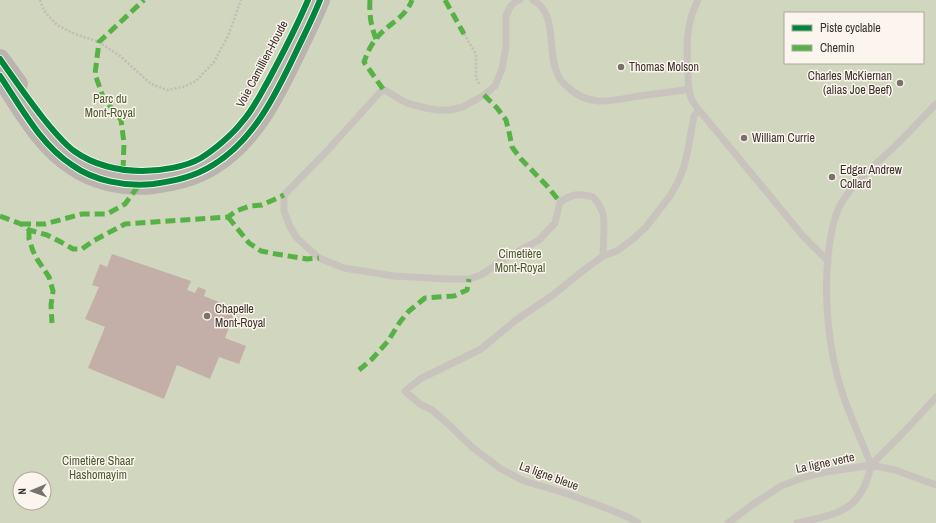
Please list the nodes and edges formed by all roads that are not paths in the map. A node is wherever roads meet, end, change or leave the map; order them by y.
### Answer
1 (308, 0) edge
2 (320, 0) edge
3 (520, 0) edge
4 (532, 0) edge
5 (698, 0) edge
6 (0, 59) edge
7 (0, 76) edge
8 (688, 90) junction
9 (936, 104) edge
10 (699, 110) junction
11 (603, 256) junction
12 (828, 261) junction
13 (936, 397) edge
14 (871, 465) junction
15 (936, 486) edge
16 (638, 523) edge
17 (728, 523) edge
18 (798, 523) edge

1 - 6 street, Voie Camillien-Houde
2 - 7 street, Voie Camillien-Houde
3 - 11 lane
4 - 8 lane
5 - 8 lane
8 - 10 lane
9 - 12 lane
10 - 11 lane
10 - 12 lane
11 - 16 lane, La ligne bleue
12 - 14 lane
13 - 14 lane
14 - 15 lane, La ligne verte
14 - 17 lane, La ligne verte
14 - 18 lane

